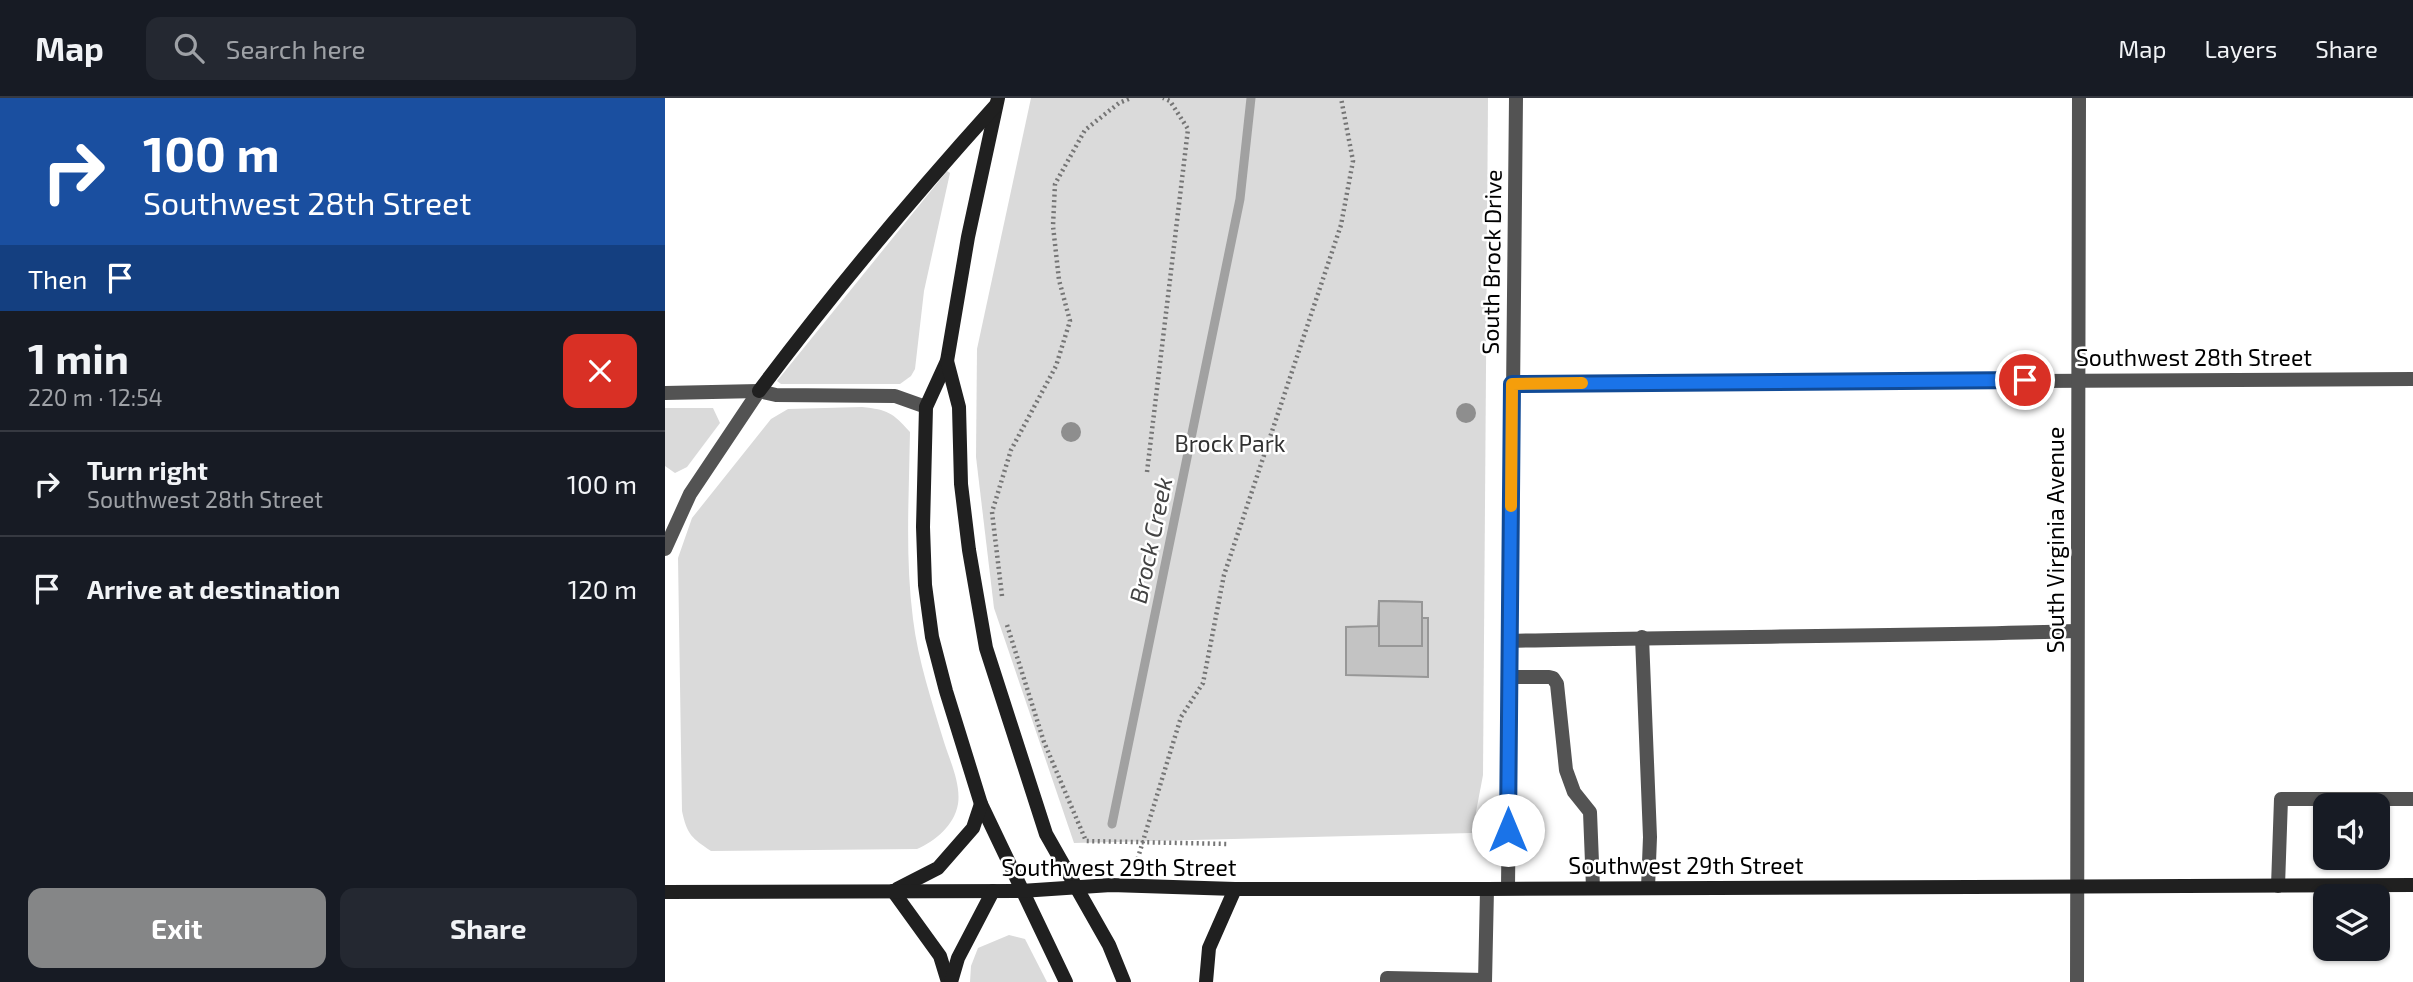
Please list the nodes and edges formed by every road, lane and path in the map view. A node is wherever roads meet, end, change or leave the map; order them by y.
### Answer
1 (1131, 98) edge
2 (1163, 98) edge
3 (1341, 98) edge
4 (1516, 98) edge
5 (2079, 98) edge
6 (997, 101) edge
7 (947, 361) junction
8 (2413, 379) edge
9 (2078, 380) junction
10 (1512, 384) junction
11 (759, 391) junction
12 (665, 393) edge
13 (926, 407) junction
14 (1147, 472) dead end
15 (665, 550) edge
16 (1003, 603) dead end
17 (1004, 617) dead end
18 (2077, 631) junction
19 (1642, 637) junction
20 (1509, 641) junction
21 (1509, 677) junction
22 (2413, 799) edge
23 (981, 804) junction
24 (1144, 842) junction
25 (1229, 844) dead end
26 (1136, 864) dead end
27 (2413, 885) edge
28 (2277, 886) junction
29 (2077, 887) junction
30 (1507, 888) junction
31 (1593, 888) junction
32 (1648, 888) junction
33 (1077, 889) junction
34 (1235, 889) junction
35 (1487, 889) junction
36 (893, 891) junction
37 (993, 891) junction
38 (1021, 891) junction
39 (665, 892) edge
40 (1485, 981) edge
41 (950, 982) edge
42 (1066, 982) edge
43 (1124, 982) edge
44 (1206, 982) edge
45 (1387, 982) edge
46 (2077, 982) edge

1 - 16 path
2 - 14 path
3 - 24 path
4 - 10 street, South Brock Drive
5 - 9 street, South Virginia Avenue
6 - 7 main road
6 - 11 main road
7 - 13 main road
7 - 33 main road
8 - 9 street, Southwest 28th Street
9 - 10 street, Southwest 28th Street
9 - 18 street, South Virginia Avenue
10 - 20 street, South Brock Drive
11 - 12 street
11 - 13 street
11 - 15 street
13 - 23 main road
17 - 24 path
18 - 19 street
18 - 29 street, South Virginia Avenue
19 - 20 street
19 - 32 street
20 - 21 street, South Brock Drive
21 - 30 street, South Brock Drive
21 - 31 street
22 - 28 street
23 - 36 main road
23 - 38 main road
24 - 25 path
24 - 26 path
27 - 28 main road, Southwest 29th Street
28 - 29 main road, Southwest 29th Street
29 - 32 main road, Southwest 29th Street
29 - 46 street, South Virginia Avenue
30 - 31 main road, Southwest 29th Street
30 - 35 main road, Southwest 29th Street
31 - 32 main road, Southwest 29th Street
33 - 34 main road, Southwest 29th Street
33 - 38 main road, Southwest 29th Street
33 - 43 main road
34 - 35 main road, Southwest 29th Street
34 - 44 main road
35 - 40 street
36 - 37 main road, Southwest 29th Street
36 - 39 main road, Southwest 29th Street
36 - 41 main road
37 - 38 main road, Southwest 29th Street
37 - 41 main road
38 - 42 main road
40 - 45 street

